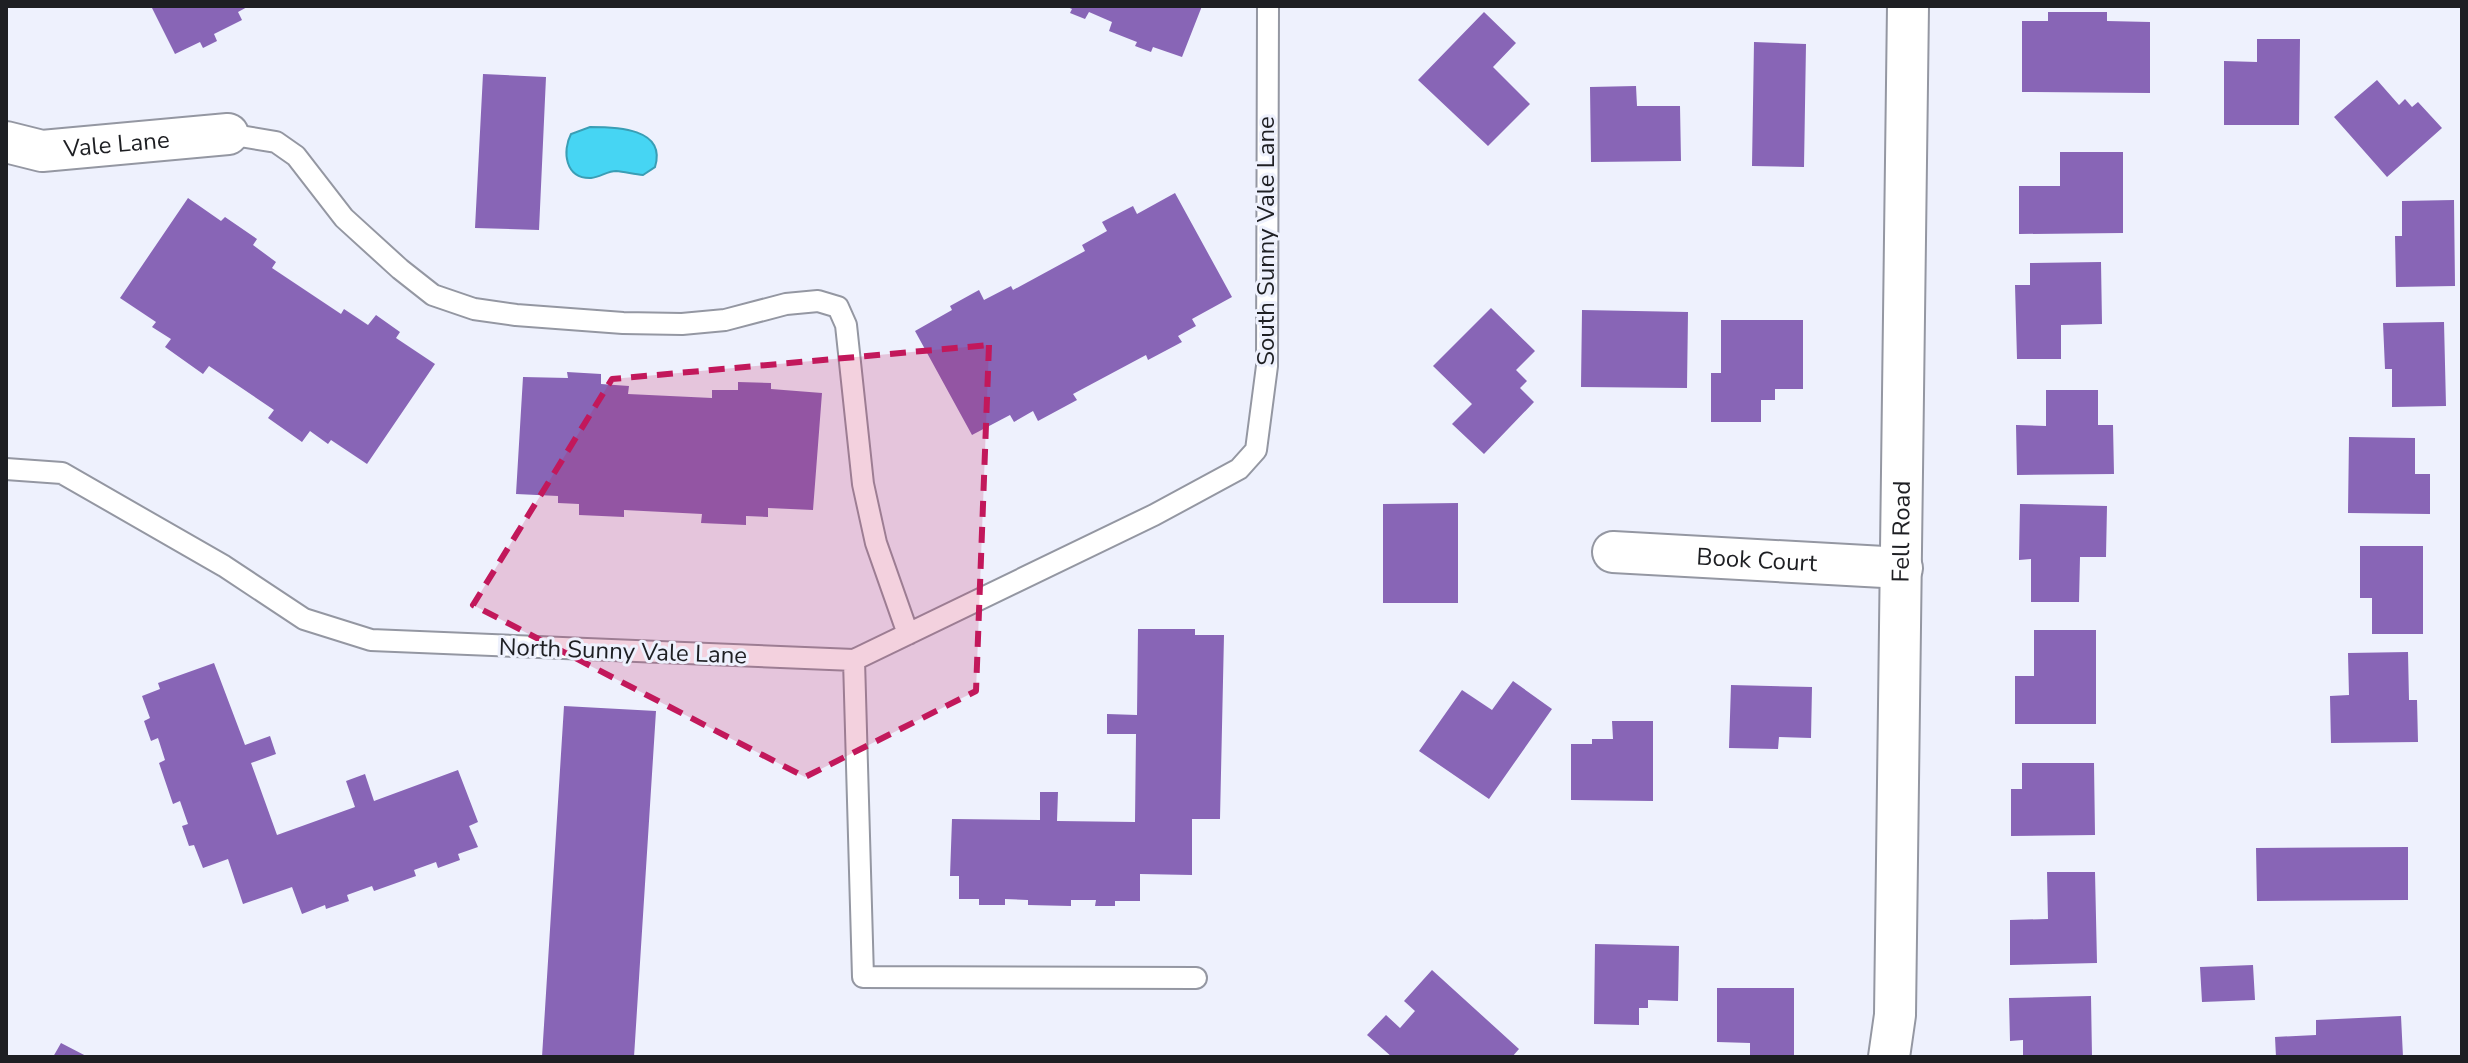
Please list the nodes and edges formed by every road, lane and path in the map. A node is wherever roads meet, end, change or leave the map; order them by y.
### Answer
1 (1268, 6) edge
2 (1908, 6) edge
3 (228, 134) joint
4 (6, 142) edge
5 (6, 469) edge
6 (1239, 469) joint
7 (1613, 552) dead end
8 (1902, 568) junction
9 (908, 634) junction
10 (854, 660) junction
11 (1196, 978) dead end
12 (1889, 1057) edge

1 - 6 lane, South Sunny Vale Lane
2 - 8 street, Fell Road
3 - 4 street, Vale Lane
3 - 9 lane
5 - 10 lane, North Sunny Vale Lane
6 - 9 lane, North Sunny Vale Lane
7 - 8 street, Book Court
8 - 12 street, Fell Road
9 - 10 lane, North Sunny Vale Lane
10 - 11 lane

